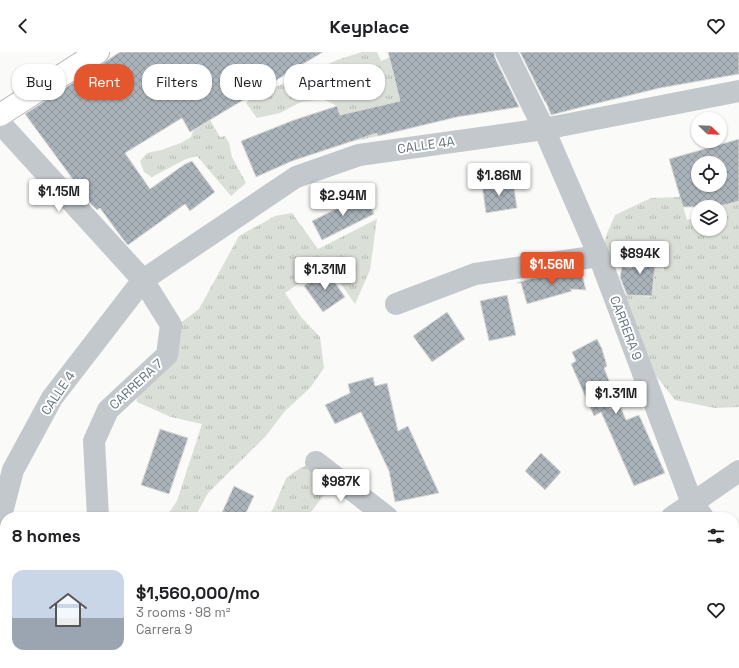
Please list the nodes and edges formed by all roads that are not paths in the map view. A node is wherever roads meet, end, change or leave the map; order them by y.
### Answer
1 (98, 52) edge
2 (506, 52) edge
3 (739, 91) edge
4 (0, 115) edge
5 (0, 123) edge
6 (544, 129) junction
7 (599, 256) junction
8 (143, 280) junction
9 (396, 304) dead end
10 (316, 462) dead end
11 (739, 471) edge
12 (697, 510) edge
13 (2, 512) edge
14 (98, 512) edge
15 (381, 512) edge

1 - 4 main road
2 - 6 street, CARRERA 9
3 - 6 street, CALLE 4A
5 - 8 street, CARRERA 7
6 - 7 street, CARRERA 9
6 - 8 street, CALLE 4A
7 - 9 street
7 - 12 street, CARRERA 9
8 - 13 street, CALLE 4
8 - 14 street, CARRERA 7
10 - 15 street
11 - 12 street

